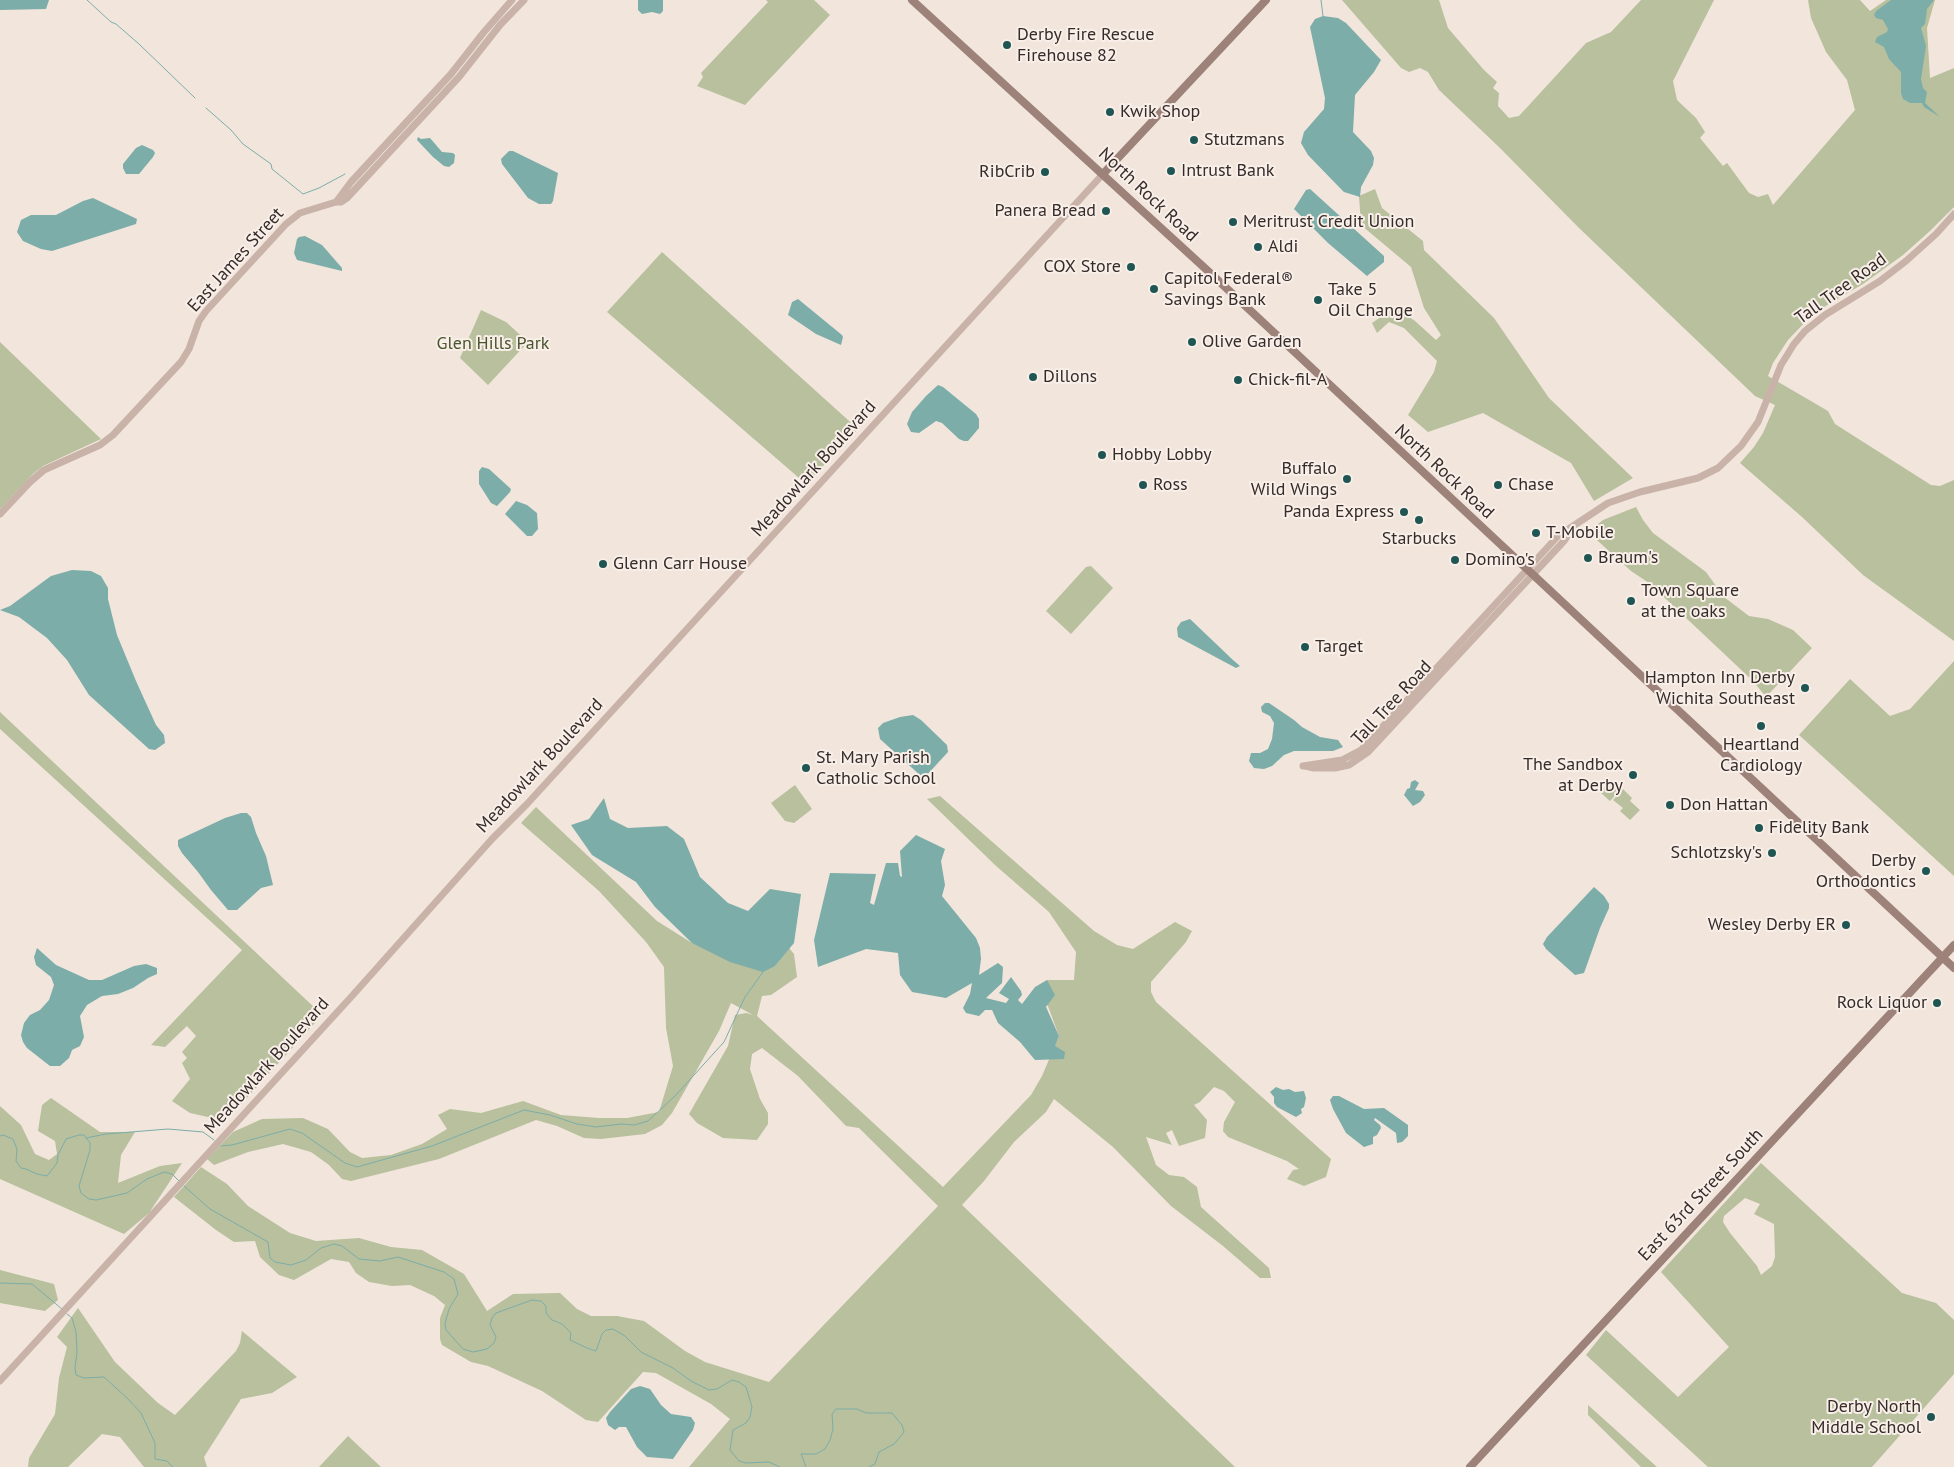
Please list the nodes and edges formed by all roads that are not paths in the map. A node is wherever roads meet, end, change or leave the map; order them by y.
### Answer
1 (512, 0) edge
2 (524, 0) edge
3 (912, 0) edge
4 (1266, 0) edge
5 (1103, 174) junction
6 (336, 202) junction
7 (1954, 214) edge
8 (0, 514) edge
9 (1529, 572) junction
10 (1954, 945) edge
11 (1943, 957) junction
12 (1954, 968) edge
13 (0, 1381) edge
14 (1470, 1467) edge

1 - 6 street
2 - 6 street, East James Street
3 - 5 main road, North Rock Road
4 - 5 main road
5 - 9 main road, North Rock Road
5 - 13 street, Meadowlark Boulevard
6 - 8 street, East James Street
7 - 9 street, Tall Tree Road
9 - 9 street, Tall Tree Road
9 - 11 main road, North Rock Road
10 - 11 main road, East 63rd Street South
11 - 12 main road, North Rock Road
11 - 14 main road, East 63rd Street South

